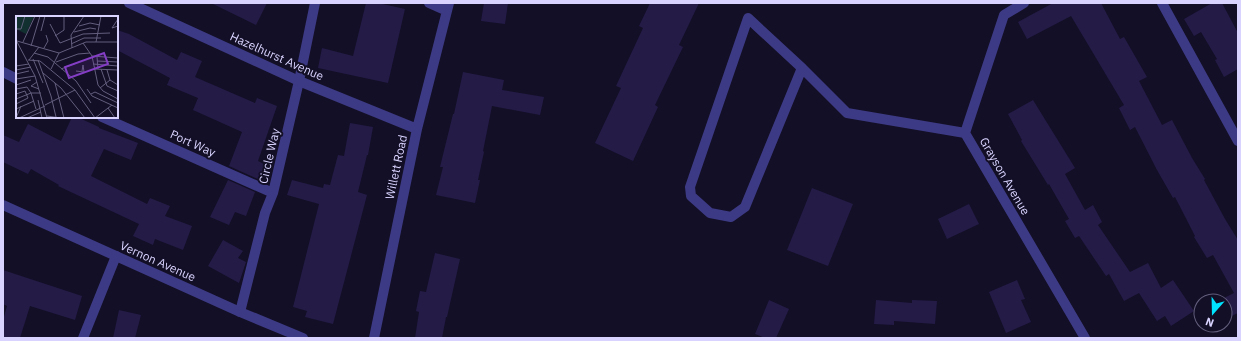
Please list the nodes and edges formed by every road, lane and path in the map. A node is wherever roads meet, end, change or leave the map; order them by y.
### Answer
1 (129, 3) edge
2 (315, 3) edge
3 (429, 3) edge
4 (1024, 3) edge
5 (1162, 3) edge
6 (448, 7) edge
7 (802, 68) junction
8 (3, 72) edge
9 (16, 78) edge
10 (300, 81) junction
11 (104, 118) edge
12 (417, 129) junction
13 (965, 133) junction
14 (1238, 142) edge
15 (273, 193) junction
16 (4, 207) edge
17 (116, 256) junction
18 (240, 312) junction
19 (83, 338) edge
20 (303, 338) edge
21 (374, 338) edge
22 (1085, 338) edge

1 - 10 street, Hazelhurst Avenue
2 - 10 street, Circle Way
3 - 6 street
4 - 13 street, Grayson Avenue
5 - 14 street
6 - 12 street, Willett Road
7 - 7 street
7 - 13 street
8 - 9 street
10 - 12 street, Hazelhurst Avenue
10 - 15 street, Circle Way
11 - 15 street, Port Way
12 - 21 street, Willett Road
13 - 22 street, Grayson Avenue
15 - 18 street, Circle Way
16 - 17 street, Vernon Avenue
17 - 18 street, Vernon Avenue
17 - 19 street
18 - 20 street, Vernon Avenue

